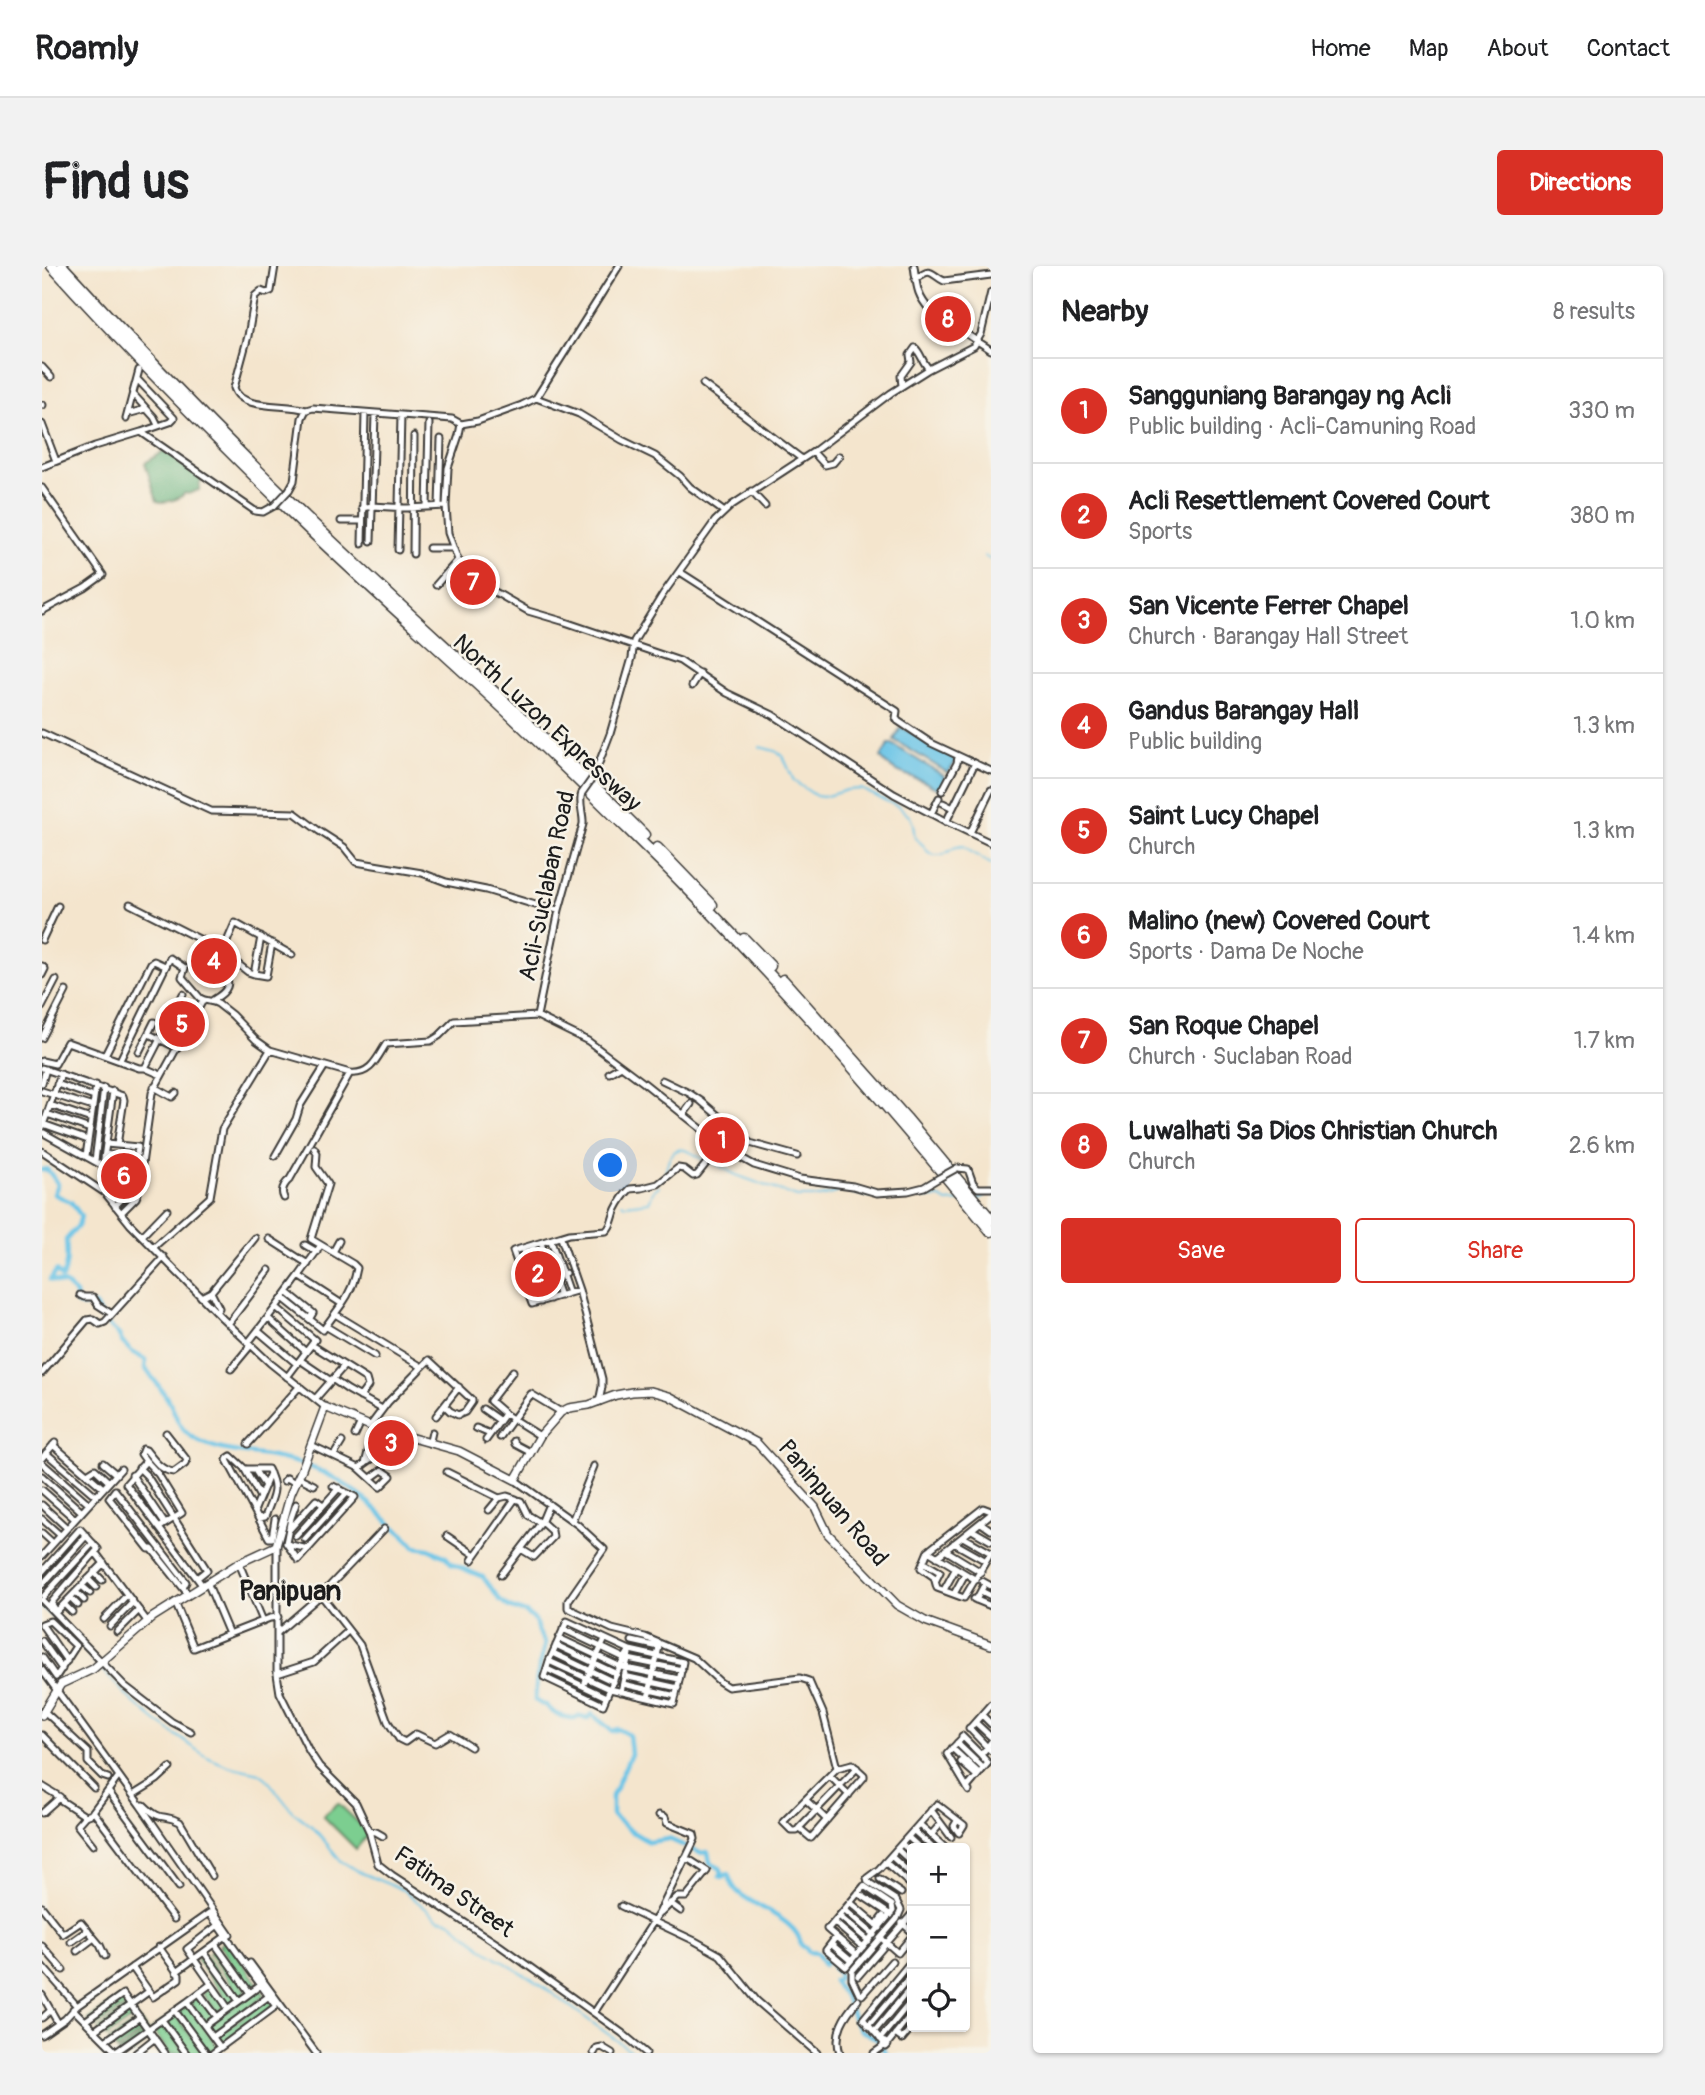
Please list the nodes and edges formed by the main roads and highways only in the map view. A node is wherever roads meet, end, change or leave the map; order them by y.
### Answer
1 (52, 266) edge
2 (62, 266) edge
3 (456, 656) junction
4 (497, 686) dead end
5 (530, 714) dead end
6 (576, 768) junction
7 (626, 827) junction
8 (669, 882) dead end
9 (706, 917) dead end
10 (756, 961) junction
11 (968, 1197) junction
12 (991, 1220) edge
13 (991, 1231) edge
14 (991, 1645) edge
15 (43, 1713) edge

1 - 7 highway, North Luzon Expressway
2 - 3 highway, North Luzon Expressway
3 - 4 highway
3 - 6 highway, North Luzon Expressway
5 - 6 highway
6 - 11 highway, North Luzon Expressway
7 - 8 highway
7 - 10 highway, North Luzon Expressway
9 - 10 highway
10 - 11 highway, North Luzon Expressway
11 - 12 highway, North Luzon Expressway
11 - 13 highway, North Luzon Expressway
14 - 15 main road, Paninpuan Road

